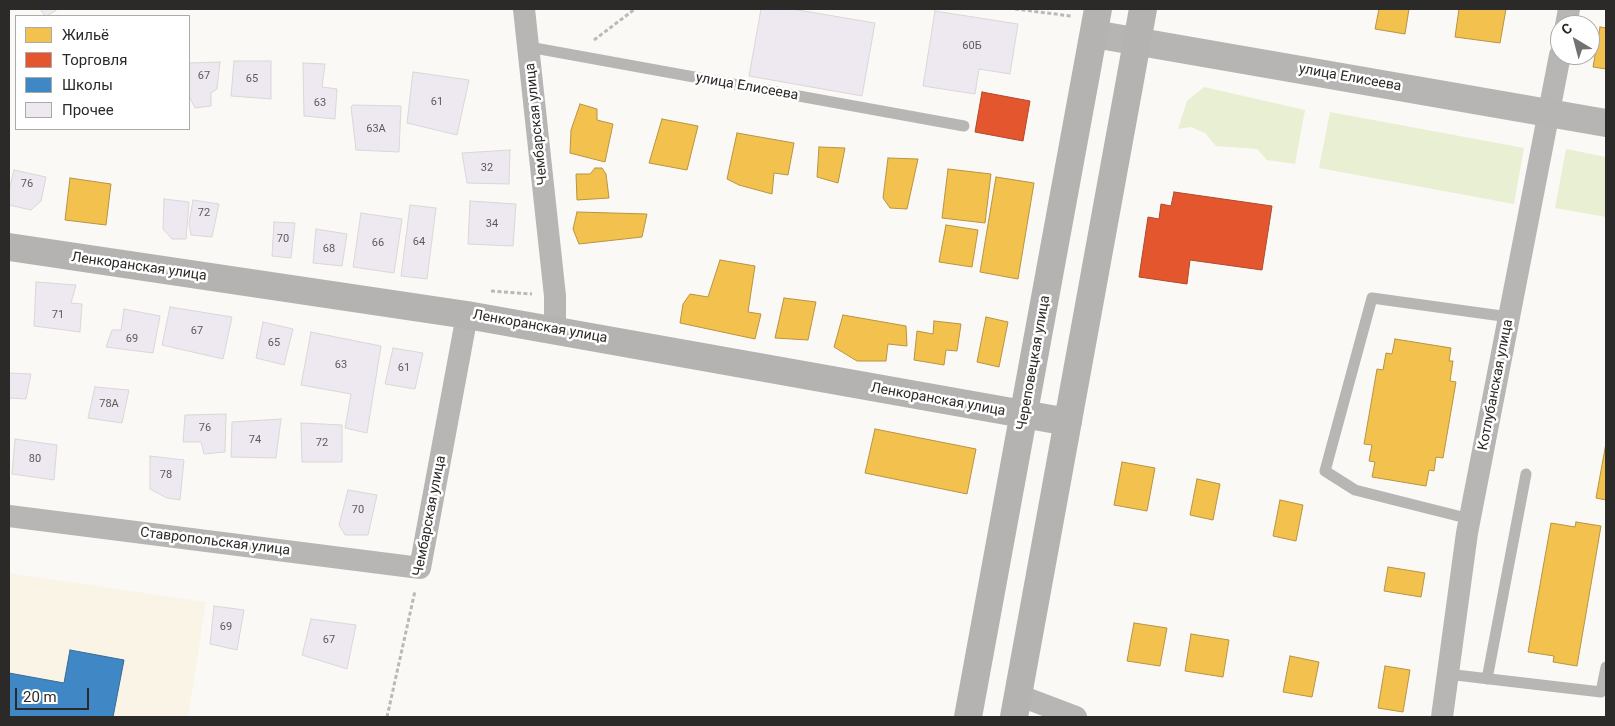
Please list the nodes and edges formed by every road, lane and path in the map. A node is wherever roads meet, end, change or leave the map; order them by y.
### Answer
1 (524, 9) edge
2 (634, 9) edge
3 (1015, 9) edge
4 (1143, 9) edge
5 (1096, 21) edge
6 (1136, 42) junction
7 (529, 47) junction
8 (573, 56) junction
9 (1558, 65) edge
10 (1549, 112) junction
11 (1606, 122) edge
12 (964, 126) dead end
13 (9, 247) edge
14 (467, 315) junction
15 (1509, 317) junction
16 (555, 330) junction
17 (1024, 416) junction
18 (1068, 422) junction
19 (1526, 474) dead end
20 (9, 516) edge
21 (1470, 518) junction
22 (420, 568) junction
23 (1606, 667) edge
24 (1447, 674) junction
25 (1487, 679) junction
26 (1016, 706) edge
27 (387, 717) edge
28 (968, 717) edge
29 (1076, 717) edge
30 (1442, 717) edge

1 - 7 street, Чембарская улица
2 - 8 path
3 - 5 path
4 - 6 highway
5 - 6 street, улица Елисеева
5 - 17 highway, Череповецкая улица
6 - 10 street, улица Елисеева
6 - 18 highway
7 - 8 lane, улица Елисеева
7 - 16 street, Чембарская улица
8 - 12 lane, улица Елисеева
9 - 10 street, Котлубанская улица
10 - 11 street, улица Елисеева
10 - 15 street, Котлубанская улица
13 - 14 highway, Ленкоранская улица
14 - 16 highway, Ленкоранская улица
14 - 22 street, Чембарская улица
15 - 21 street, Котлубанская улица
15 - 21 lane
16 - 17 highway, Ленкоранская улица
17 - 18 highway, Ленкоранская улица
17 - 28 highway, Череповецкая улица
18 - 26 highway
19 - 25 lane
20 - 22 street, Ставропольская улица
21 - 24 street, Котлубанская улица
22 - 27 path, Чембарская улица
23 - 25 lane
24 - 25 lane
24 - 30 street, Котлубанская улица
26 - 29 street

